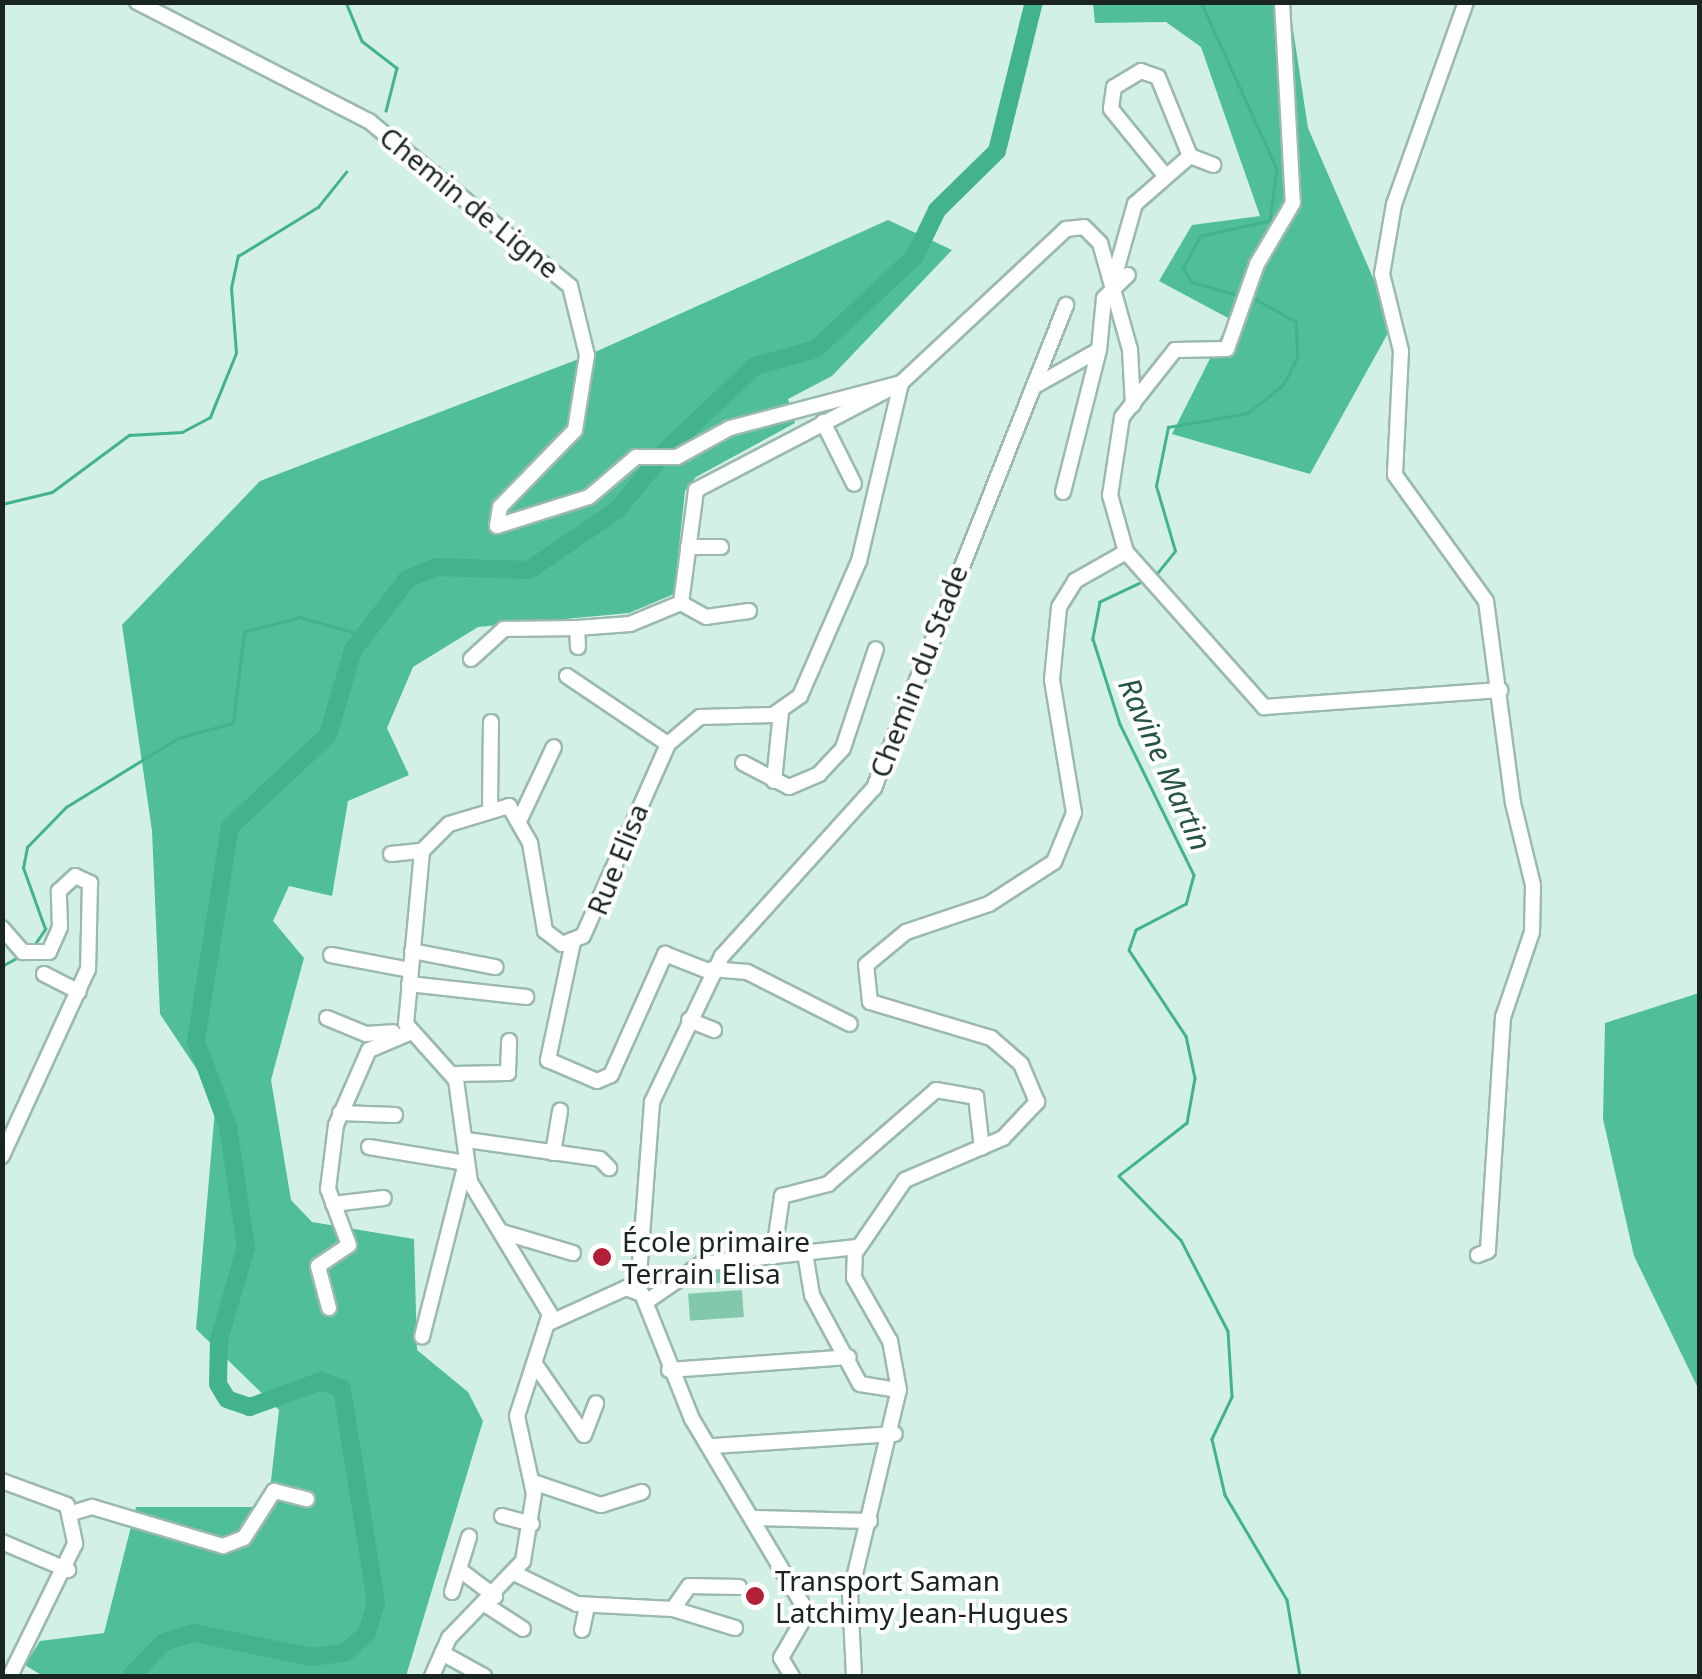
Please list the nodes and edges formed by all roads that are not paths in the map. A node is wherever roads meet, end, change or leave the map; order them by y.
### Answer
1 (137, 2) edge
2 (1282, 2) edge
3 (1466, 2) edge
4 (1190, 156) junction
5 (1213, 165) dead end
6 (1163, 173) junction
7 (1128, 275) dead end
8 (1114, 288) junction
9 (1066, 305) dead end
10 (1099, 350) junction
11 (901, 383) junction
12 (1034, 386) junction
13 (1132, 405) junction
14 (900, 410) junction
15 (823, 422) junction
16 (882, 422) dead end
17 (854, 484) dead end
18 (1063, 492) dead end
19 (688, 547) junction
20 (721, 547) dead end
21 (1126, 552) junction
22 (681, 603) junction
23 (748, 611) dead end
24 (577, 628) junction
25 (578, 647) dead end
26 (876, 650) dead end
27 (471, 660) dead end
28 (567, 676) dead end
29 (1500, 690) junction
30 (781, 712) junction
31 (490, 722) dead end
32 (668, 744) junction
33 (554, 747) dead end
34 (743, 763) dead end
35 (774, 782) junction
36 (490, 804) junction
37 (521, 817) junction
38 (422, 851) junction
39 (391, 854) dead end
40 (2, 928) edge
41 (573, 942) junction
42 (412, 950) junction
43 (331, 955) dead end
44 (494, 966) dead end
45 (712, 971) junction
46 (44, 974) dead end
47 (410, 977) junction
48 (78, 992) junction
49 (526, 997) dead end
50 (327, 1018) dead end
51 (690, 1020) junction
52 (850, 1024) dead end
53 (714, 1030) dead end
54 (409, 1032) junction
55 (509, 1041) dead end
56 (453, 1074) junction
57 (560, 1111) dead end
58 (340, 1113) junction
59 (395, 1115) dead end
60 (466, 1140) junction
61 (4, 1147) edge
62 (369, 1147) dead end
63 (982, 1148) junction
64 (553, 1153) junction
65 (466, 1163) junction
66 (609, 1168) dead end
67 (384, 1198) dead end
68 (333, 1204) junction
69 (500, 1231) junction
70 (858, 1247) junction
71 (573, 1253) dead end
72 (806, 1253) junction
73 (1478, 1255) dead end
74 (773, 1257) junction
75 (642, 1296) junction
76 (329, 1308) dead end
77 (550, 1322) junction
78 (422, 1337) dead end
79 (848, 1357) junction
80 (535, 1364) junction
81 (670, 1370) junction
82 (900, 1390) junction
83 (596, 1403) dead end
84 (895, 1434) junction
85 (713, 1446) junction
86 (2, 1481) edge
87 (533, 1482) junction
88 (642, 1492) dead end
89 (308, 1498) dead end
90 (72, 1512) junction
91 (502, 1516) dead end
92 (754, 1518) junction
93 (870, 1521) junction
94 (532, 1524) junction
95 (469, 1537) dead end
96 (2, 1542) edge
97 (68, 1570) junction
98 (464, 1573) junction
99 (516, 1574) junction
100 (739, 1587) dead end
101 (452, 1592) dead end
102 (490, 1601) junction
103 (587, 1606) junction
104 (673, 1608) junction
105 (736, 1628) dead end
106 (523, 1629) dead end
107 (582, 1630) dead end
108 (442, 1653) junction
109 (10, 1676) edge
110 (432, 1676) edge
111 (484, 1676) edge
112 (792, 1676) edge
113 (854, 1676) edge

1 - 11 street, Chemin de Ligne
2 - 13 street
3 - 29 street
4 - 5 street
4 - 6 street
4 - 6 street
6 - 8 street
7 - 8 street
8 - 10 street
8 - 11 street, Chemin de Ligne
8 - 13 street
9 - 12 street, Chemin du Stade
10 - 12 street
10 - 18 street
11 - 14 street
11 - 15 street
12 - 45 street, Chemin du Stade
13 - 21 street
14 - 16 street
14 - 30 street
15 - 17 street
15 - 19 street
19 - 20 street
19 - 22 street
21 - 29 street
21 - 63 street
22 - 23 street
22 - 24 street
24 - 25 street
24 - 27 street
26 - 35 street
28 - 32 street
29 - 73 street
30 - 32 street
30 - 35 street
31 - 36 street
32 - 41 street, Rue Elisa
33 - 37 street
34 - 35 street
36 - 37 street
36 - 38 street
37 - 41 street, Rue Elisa
38 - 39 street
38 - 42 street
40 - 48 street
41 - 45 street
42 - 44 street
42 - 47 street
43 - 47 street
45 - 51 street, Chemin du Stade
45 - 52 street
46 - 48 street
47 - 49 street
47 - 54 street
48 - 61 street
50 - 54 street
51 - 53 street
51 - 75 street, Chemin du Stade
54 - 56 street
54 - 58 street
55 - 56 street
56 - 60 street
57 - 64 street
58 - 59 street
58 - 68 street
60 - 64 street
60 - 65 street
62 - 65 street
63 - 70 street
63 - 74 street
64 - 66 street
65 - 69 street
65 - 78 street
67 - 68 street
68 - 76 street
69 - 71 street
69 - 77 street
70 - 72 street
70 - 82 street
72 - 74 street
72 - 79 street
74 - 75 street
75 - 77 street
75 - 81 street
77 - 80 street
79 - 81 street
79 - 82 street
80 - 83 street
80 - 87 street
81 - 85 street
82 - 84 street
84 - 85 street
84 - 93 street
85 - 92 street
86 - 90 street
87 - 88 street
87 - 94 street
89 - 90 street
90 - 97 street
91 - 94 street
92 - 93 street
92 - 112 street
93 - 113 street
94 - 99 street
95 - 98 street
96 - 97 street
97 - 109 street
98 - 101 street
98 - 102 street
99 - 102 street
99 - 103 street
100 - 104 street
102 - 106 street
102 - 108 street
103 - 104 street
103 - 107 street
104 - 105 street
108 - 110 street
108 - 111 street

